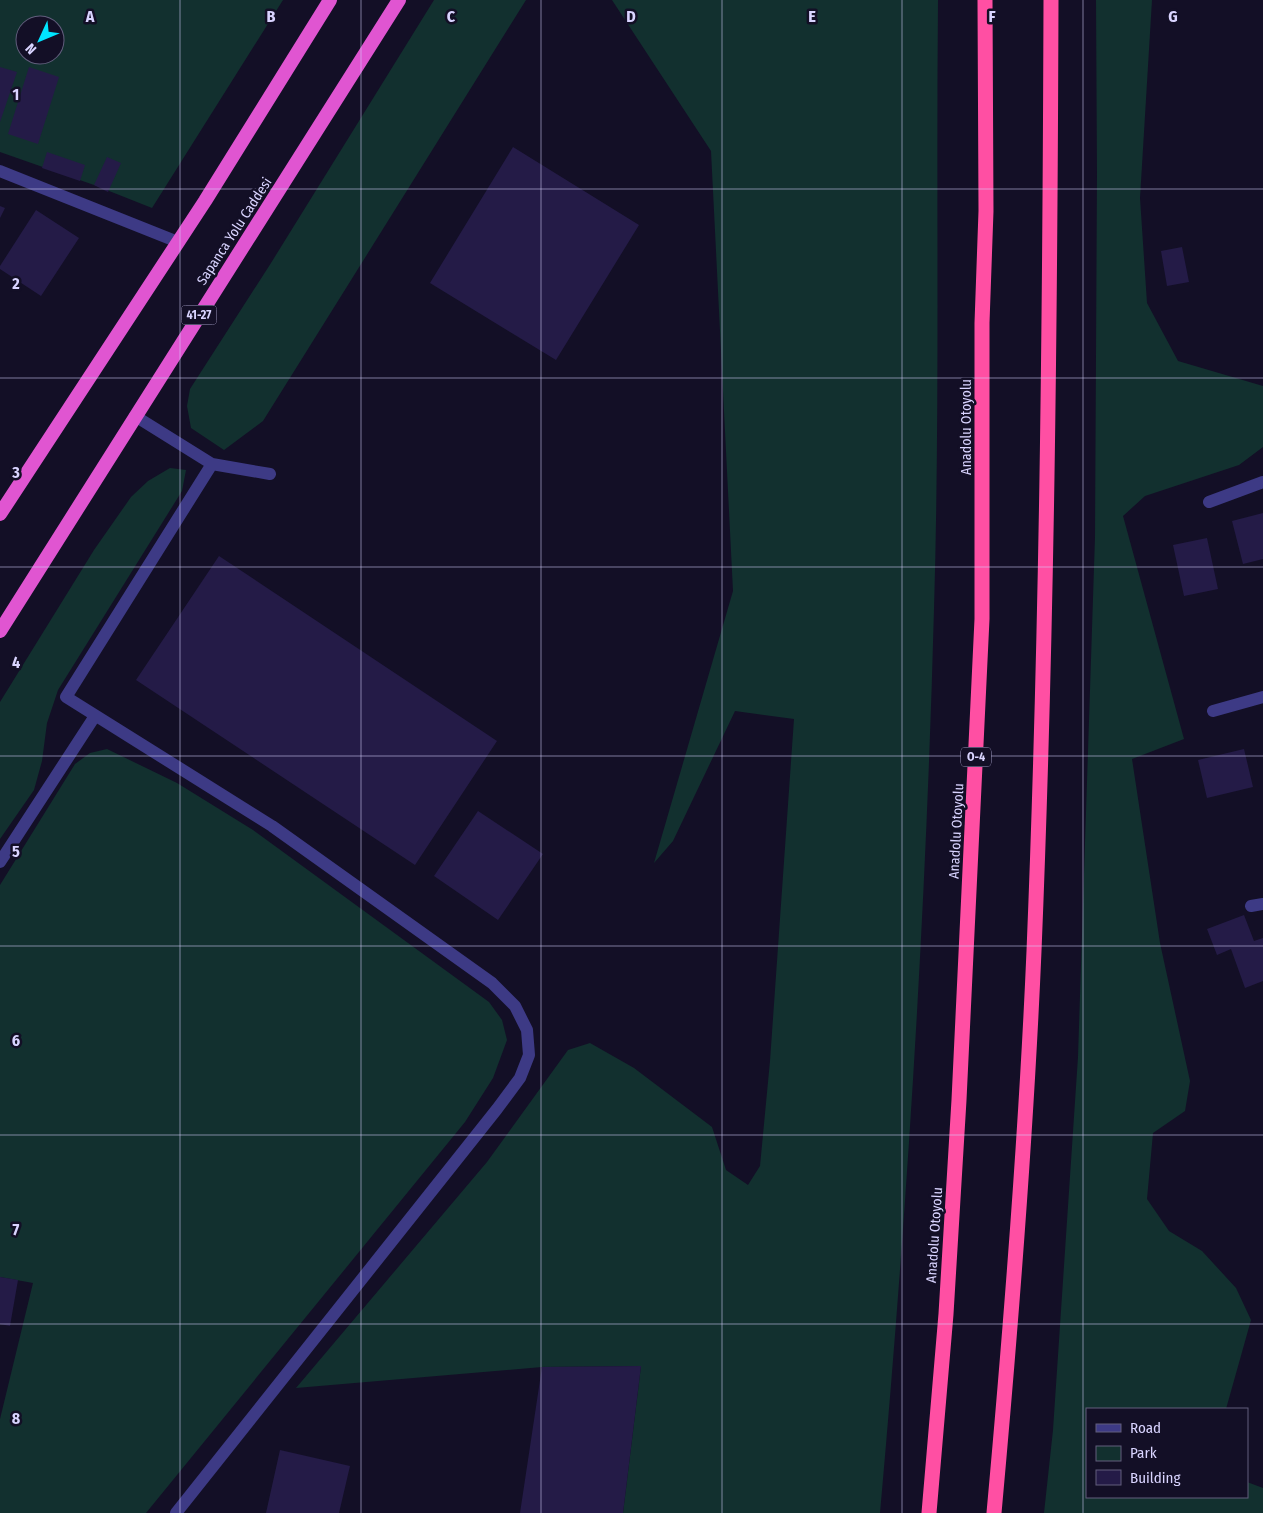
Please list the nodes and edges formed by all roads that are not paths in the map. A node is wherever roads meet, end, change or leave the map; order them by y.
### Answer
1 (330, 0) edge
2 (399, 0) edge
3 (985, 0) edge
4 (1051, 0) edge
5 (0, 171) edge
6 (178, 242) junction
7 (135, 416) junction
8 (212, 464) junction
9 (270, 474) dead end
10 (1263, 482) edge
11 (1209, 502) dead end
12 (0, 514) edge
13 (0, 631) edge
14 (1263, 698) edge
15 (1213, 711) dead end
16 (95, 716) junction
17 (0, 862) edge
18 (176, 1513) edge
19 (929, 1513) edge
20 (994, 1513) edge

1 - 6 highway
2 - 7 highway, Sapanca Yolu Caddesi / 41-27
3 - 19 highway, Anadolu Otoyolu / O-4
4 - 20 highway
5 - 6 street
6 - 12 highway
7 - 8 street
7 - 13 highway, Sapanca Yolu Caddesi / 41-27
8 - 9 street
8 - 16 street
10 - 11 street
14 - 15 street
16 - 17 street
16 - 18 street

